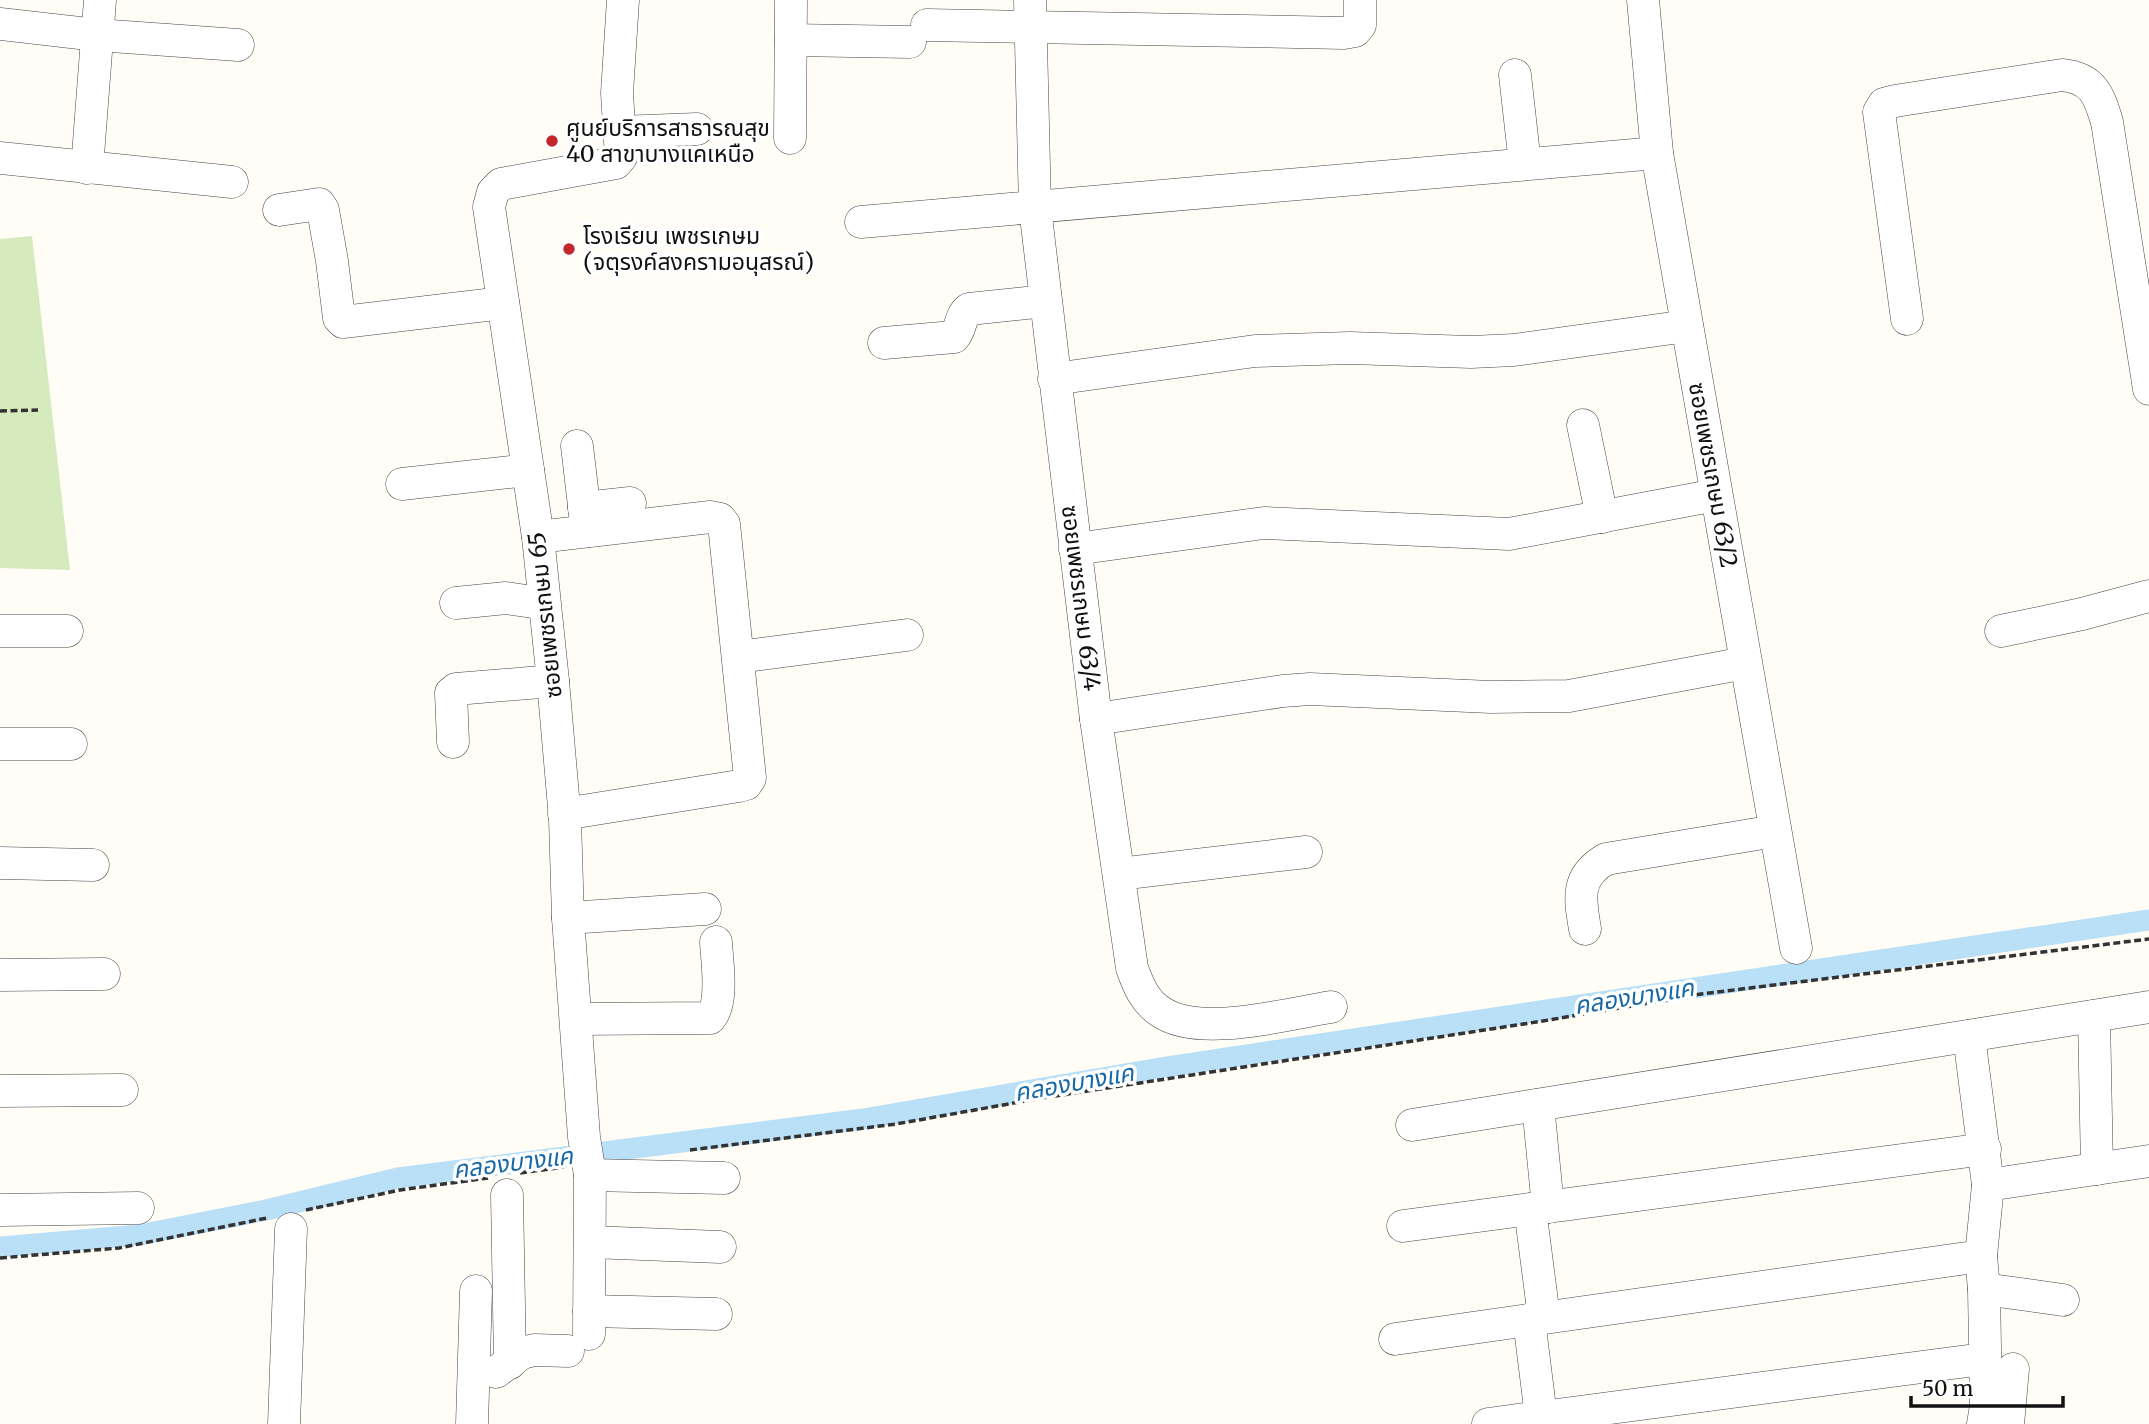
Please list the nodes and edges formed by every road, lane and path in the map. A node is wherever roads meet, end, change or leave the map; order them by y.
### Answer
1 (100, 0) edge
2 (623, 0) edge
3 (791, 0) edge
4 (1360, 0) edge
5 (1643, 0) edge
6 (1030, 14) edge
7 (0, 24) edge
8 (97, 35) junction
9 (791, 40) junction
10 (238, 45) dead end
11 (1515, 75) dead end
12 (696, 129) dead end
13 (620, 132) junction
14 (790, 138) dead end
15 (1657, 153) junction
16 (0, 158) edge
17 (1525, 164) junction
18 (87, 168) junction
19 (232, 182) dead end
20 (1035, 208) junction
21 (279, 210) dead end
22 (861, 222) dead end
23 (1045, 301) junction
24 (503, 303) junction
25 (1907, 318) dead end
26 (1687, 326) junction
27 (884, 343) dead end
28 (1054, 379) junction
29 (2149, 384) edge
30 (38, 410) dead end
31 (0, 411) edge
32 (1583, 425) dead end
33 (577, 446) dead end
34 (528, 470) junction
35 (402, 484) dead end
36 (1716, 495) junction
37 (629, 503) dead end
38 (1602, 517) junction
39 (586, 520) junction
40 (538, 537) junction
41 (1075, 549) junction
42 (2149, 596) edge
43 (543, 599) junction
44 (456, 603) dead end
45 (0, 631) edge
46 (67, 631) dead end
47 (2001, 631) dead end
48 (907, 635) dead end
49 (738, 657) junction
50 (1745, 663) junction
51 (553, 681) junction
52 (1096, 719) junction
53 (453, 742) dead end
54 (0, 744) edge
55 (71, 744) dead end
56 (564, 814) junction
57 (1775, 831) junction
58 (1306, 852) dead end
59 (0, 863) edge
60 (93, 865) dead end
61 (1119, 874) junction
62 (705, 909) dead end
63 (568, 918) junction
64 (1585, 929) dead end
65 (2149, 939) edge
66 (716, 942) dead end
67 (1796, 948) dead end
68 (103, 974) dead end
69 (0, 975) edge
70 (1331, 1007) dead end
71 (2149, 1007) edge
72 (2094, 1016) junction
73 (576, 1019) junction
74 (1969, 1036) junction
75 (122, 1090) dead end
76 (0, 1091) edge
77 (1538, 1105) junction
78 (1412, 1125) dead end
79 (1985, 1149) junction
80 (680, 1151) dead end
81 (2149, 1161) edge
82 (585, 1163) junction
83 (2097, 1169) junction
84 (724, 1178) dead end
85 (504, 1182) junction
86 (1988, 1185) junction
87 (138, 1208) dead end
88 (1539, 1208) junction
89 (0, 1210) edge
90 (289, 1219) junction
91 (1404, 1226) dead end
92 (590, 1242) junction
93 (720, 1247) dead end
94 (1981, 1256) junction
95 (0, 1258) edge
96 (1984, 1289) junction
97 (476, 1291) dead end
98 (2063, 1300) dead end
99 (716, 1314) dead end
100 (1536, 1319) junction
101 (582, 1332) junction
102 (1395, 1339) dead end
103 (1983, 1359) junction
104 (510, 1363) junction
105 (2013, 1368) dead end
106 (473, 1384) junction
107 (1542, 1420) edge
108 (284, 1424) edge
109 (472, 1424) edge
110 (1488, 1424) edge
111 (1983, 1424) edge
112 (2008, 1424) edge

1 - 8 street
2 - 13 street, ซอยเพชรเกษม 65
3 - 9 street
4 - 6 street
5 - 15 street, ซอยเพชรเกษม 63/2
6 - 9 street
6 - 20 street, ซอยเพชรเกษม 63/4
7 - 8 street
8 - 10 street
8 - 18 street
9 - 14 street
11 - 17 street
12 - 13 street
13 - 24 street, ซอยเพชรเกษม 65
15 - 17 street
15 - 26 street, ซอยเพชรเกษม 63/2
16 - 18 street
17 - 20 street
18 - 19 street
20 - 22 street
20 - 23 street, ซอยเพชรเกษม 63/4
21 - 24 street
23 - 27 street
23 - 28 street, ซอยเพชรเกษม 63/4
24 - 34 street, ซอยเพชรเกษม 65
25 - 29 street
26 - 28 street
26 - 36 street, ซอยเพชรเกษม 63/2
28 - 41 street, ซอยเพชรเกษม 63/4
30 - 31 path
32 - 38 street
33 - 39 street
34 - 35 street
34 - 40 street, ซอยเพชรเกษม 65
36 - 38 street
36 - 50 street, ซอยเพชรเกษม 63/2
37 - 39 street
38 - 41 street
39 - 40 street
39 - 49 street
40 - 43 street, ซอยเพชรเกษม 65
41 - 52 street, ซอยเพชรเกษม 63/4
42 - 47 street
43 - 44 street
43 - 51 street, ซอยเพชรเกษม 65
45 - 46 street
48 - 49 street
49 - 56 street
50 - 52 street
50 - 57 street, ซอยเพชรเกษม 63/2
51 - 53 street
51 - 56 street, ซอยเพชรเกษม 65
52 - 61 street, ซอยเพชรเกษม 63/4
54 - 55 street
56 - 63 street, ซอยเพชรเกษม 65
57 - 64 street
57 - 67 street, ซอยเพชรเกษม 63/2
58 - 61 street
59 - 60 street
61 - 70 street, ซอยเพชรเกษม 63/4
62 - 63 street
63 - 73 street, ซอยเพชรเกษม 65
65 - 80 path
66 - 73 street
68 - 69 street
71 - 72 street
72 - 74 street
72 - 83 street
73 - 82 street, ซอยเพชรเกษม 65
74 - 77 street
74 - 79 street
75 - 76 street
77 - 78 street
77 - 88 street
79 - 86 street
79 - 88 street
81 - 83 street
82 - 84 street
82 - 85 path
82 - 92 street, ซอยเพชรเกษม 65
83 - 86 street
85 - 90 path
85 - 104 street
86 - 94 street
87 - 89 street
88 - 91 street
88 - 100 street
90 - 95 path
90 - 108 street
92 - 93 street
92 - 101 street, ซอยเพชรเกษม 65
94 - 96 street
94 - 100 street
96 - 98 street
96 - 103 street
97 - 106 street
99 - 101 street
100 - 102 street
100 - 107 street
101 - 104 street
103 - 107 street
103 - 111 street
104 - 106 street
105 - 112 street
106 - 109 street
107 - 110 street

